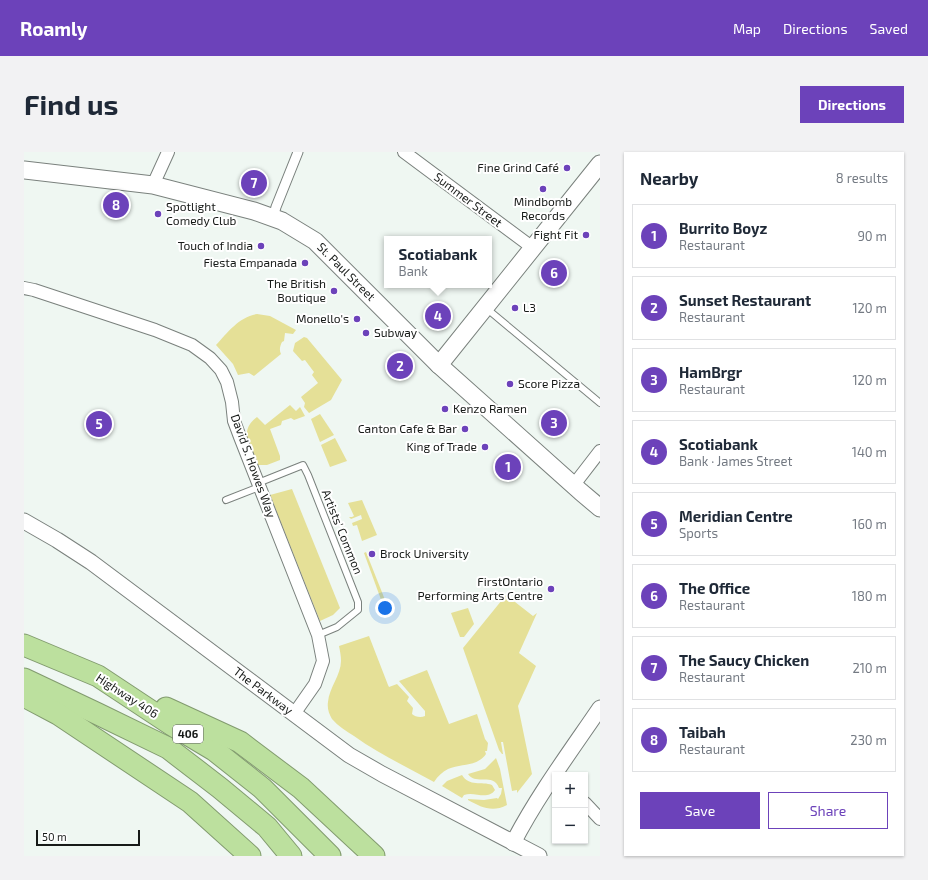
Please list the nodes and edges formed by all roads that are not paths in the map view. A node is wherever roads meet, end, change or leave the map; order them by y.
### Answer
1 (168, 152) edge
2 (298, 152) edge
3 (404, 152) edge
4 (600, 164) edge
5 (24, 170) edge
6 (153, 185) junction
7 (273, 218) junction
8 (533, 248) junction
9 (24, 288) edge
10 (485, 307) junction
11 (439, 366) junction
12 (600, 403) edge
13 (600, 451) edge
14 (258, 485) junction
15 (573, 486) junction
16 (226, 500) dead end
17 (600, 508) edge
18 (24, 521) edge
19 (318, 635) junction
20 (24, 645) edge
21 (98, 676) junction
22 (24, 679) edge
23 (24, 696) edge
24 (600, 708) edge
25 (294, 714) junction
26 (558, 772) edge
27 (552, 780) edge
28 (588, 806) edge
29 (600, 819) edge
30 (513, 842) junction
31 (250, 856) edge
32 (291, 856) edge
33 (330, 856) edge
34 (374, 856) edge
35 (539, 856) edge

1 - 6 street
2 - 7 street
3 - 8 street, Summer Street
4 - 8 main road
5 - 6 main road, St. Paul Street
6 - 7 main road, St. Paul Street
7 - 11 main road, St. Paul Street
8 - 10 main road
9 - 14 street, David S. Howes Way
10 - 11 main road
10 - 12 lane
11 - 15 main road, St. Paul Street
13 - 15 street
14 - 16 lane
14 - 19 street, David S. Howes Way
14 - 19 lane, Artists' Common
15 - 17 main road, St. Paul Street
18 - 25 street, The Parkway
19 - 25 street, David S. Howes Way
20 - 21 highway, Highway 406 / 406
21 - 33 highway, Highway 406 / 406
21 - 34 highway
22 - 32 highway, Highway 406 / 406
23 - 31 highway
24 - 26 street
25 - 30 street, The Parkway
27 - 30 street
28 - 29 street
30 - 35 street, The Parkway

